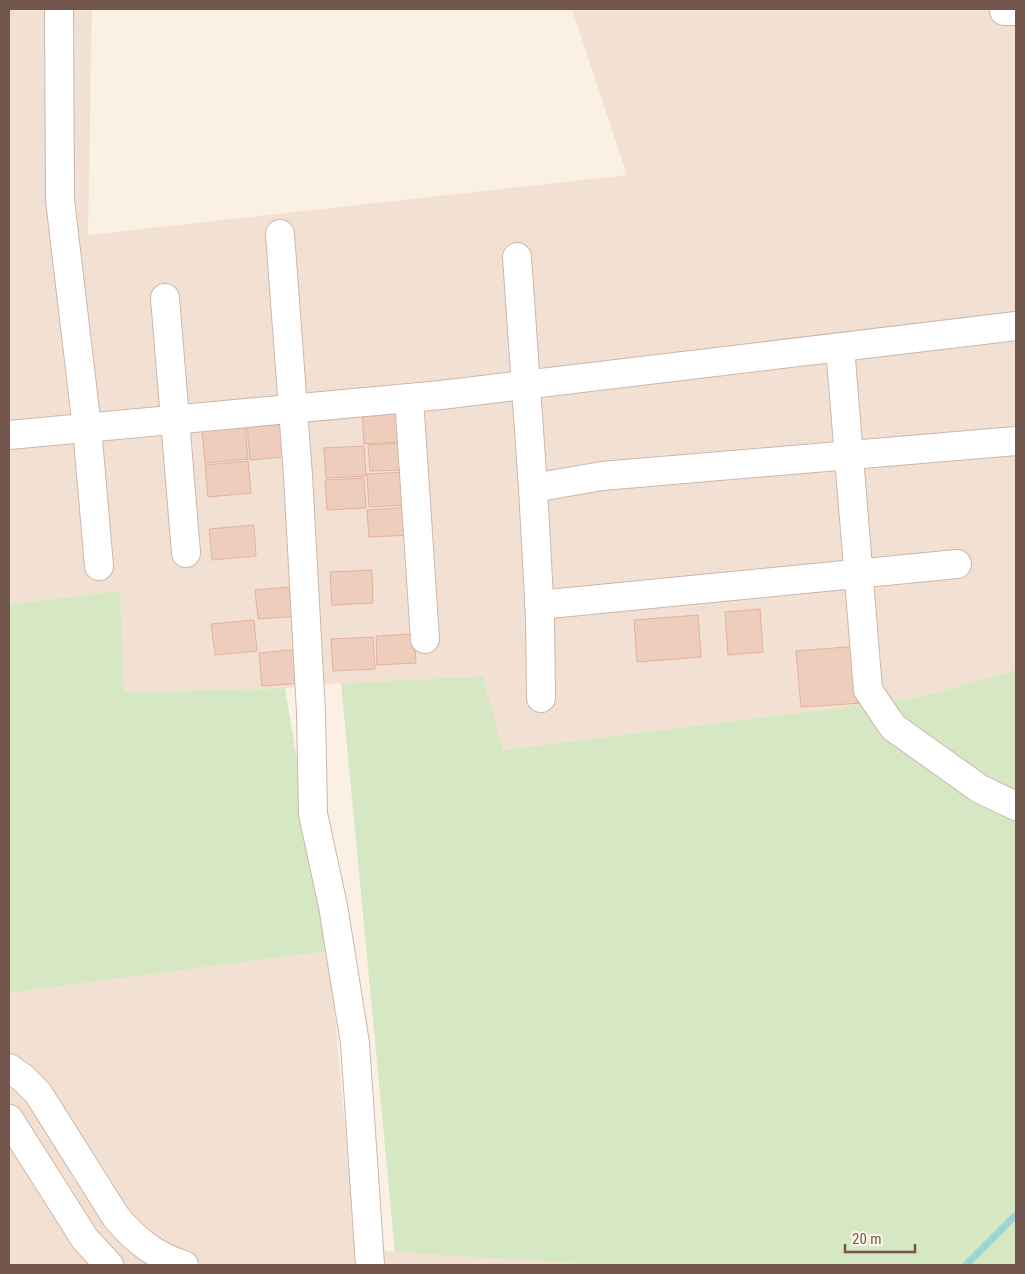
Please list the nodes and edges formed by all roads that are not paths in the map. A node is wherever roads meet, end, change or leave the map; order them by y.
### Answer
1 (59, 9) edge
2 (280, 234) dead end
3 (517, 257) dead end
4 (165, 298) dead end
5 (1016, 326) edge
6 (840, 347) junction
7 (526, 385) junction
8 (409, 398) junction
9 (294, 409) junction
10 (175, 420) junction
11 (87, 428) junction
12 (9, 435) edge
13 (1016, 441) edge
14 (849, 455) junction
15 (533, 488) junction
16 (186, 553) dead end
17 (958, 564) dead end
18 (98, 566) dead end
19 (859, 573) junction
20 (539, 605) junction
21 (425, 639) dead end
22 (541, 698) dead end
23 (1016, 806) edge
24 (9, 1068) edge
25 (9, 1118) edge
26 (370, 1263) edge
27 (109, 1265) edge
28 (184, 1265) edge

1 - 11 street
2 - 9 street
3 - 7 street
4 - 10 street
5 - 6 street
6 - 7 street
6 - 14 street
7 - 8 street
7 - 15 street
8 - 9 street
8 - 21 street
9 - 10 street
9 - 26 street
10 - 11 street
10 - 16 street
11 - 12 street
11 - 18 street
13 - 14 street
14 - 15 street
14 - 19 street
15 - 20 street
17 - 19 street
19 - 20 street
19 - 23 street
20 - 22 street
24 - 28 street
25 - 27 street

